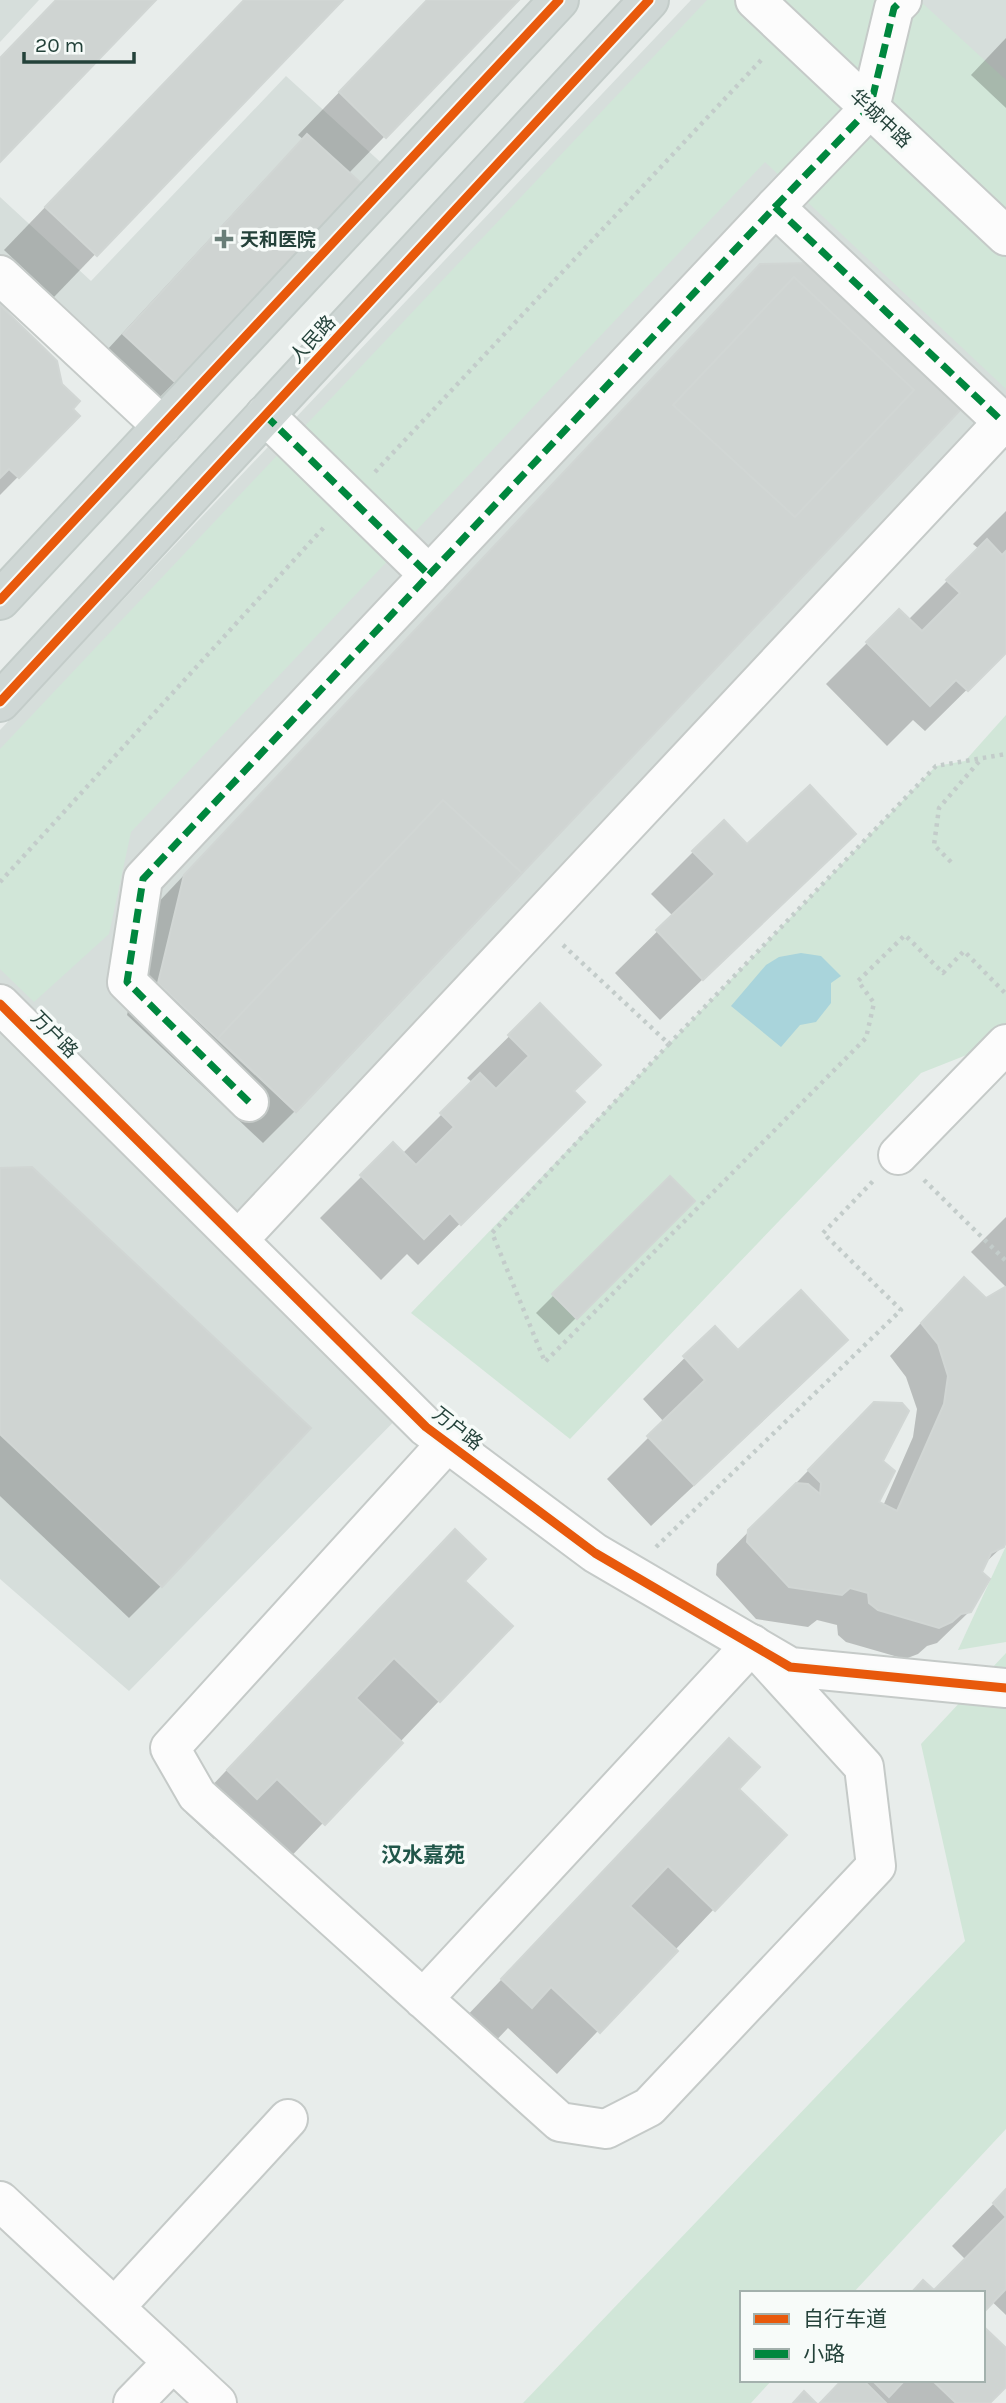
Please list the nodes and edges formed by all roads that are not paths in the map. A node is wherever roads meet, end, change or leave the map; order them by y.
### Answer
1 (559, 0) edge
2 (649, 0) edge
3 (755, 0) edge
4 (902, 0) edge
5 (870, 108) junction
6 (775, 206) junction
7 (1006, 236) edge
8 (0, 275) edge
9 (265, 415) junction
10 (1004, 420) edge
11 (162, 426) junction
12 (429, 575) junction
13 (0, 600) edge
14 (0, 702) edge
15 (0, 1004) edge
16 (1006, 1044) edge
17 (249, 1102) dead end
18 (898, 1155) road end
19 (238, 1240) junction
20 (447, 1443) junction
21 (752, 1644) junction
22 (1006, 1688) edge
23 (423, 1999) junction
24 (288, 2119) dead end
25 (0, 2201) edge
26 (115, 2307) junction
27 (173, 2362) junction
28 (133, 2403) edge
29 (217, 2403) edge

1 - 11 main road
2 - 9 main road, 人民路
3 - 5 street, 华城中路
4 - 5 street
5 - 6 street
5 - 7 street, 华城中路
6 - 10 street
6 - 12 street
8 - 11 street
9 - 12 street
9 - 14 main road, 人民路
10 - 19 street
11 - 13 main road
12 - 17 street
15 - 19 street, 万户路
16 - 18 street
19 - 20 street, 万户路
20 - 21 street, 万户路
20 - 23 street
21 - 22 street, 万户路
21 - 23 street
21 - 23 street
24 - 26 street
25 - 26 street
26 - 27 street
27 - 28 street
27 - 29 street

